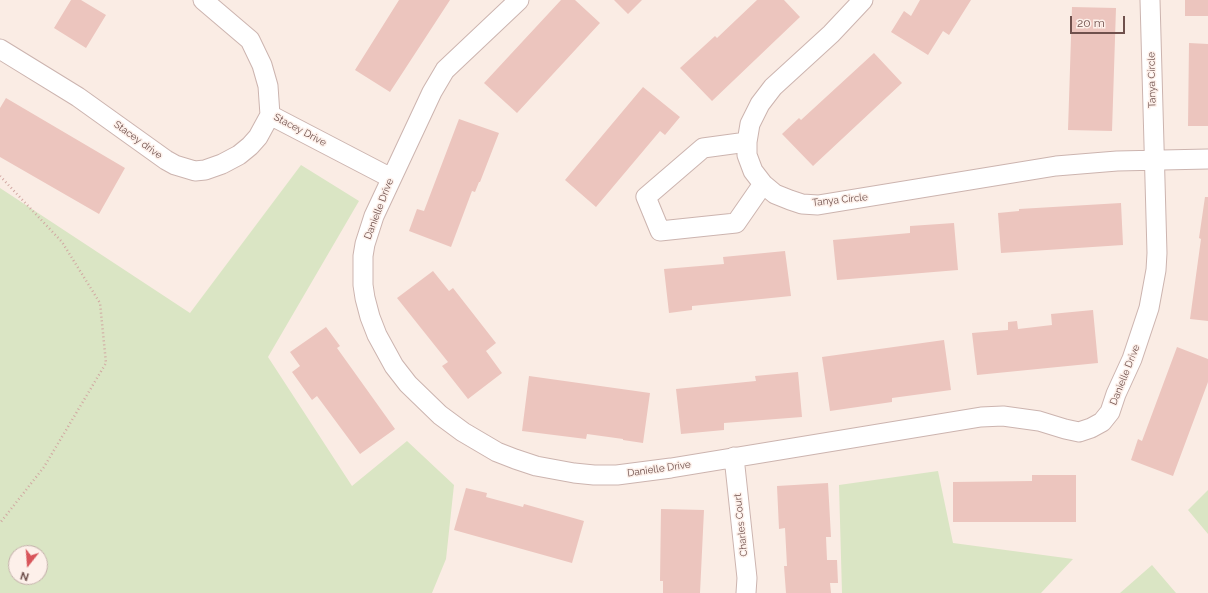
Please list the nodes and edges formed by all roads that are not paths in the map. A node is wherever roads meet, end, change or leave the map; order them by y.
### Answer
1 (202, 0) edge
2 (519, 0) edge
3 (1150, 0) edge
4 (853, 3) edge
5 (0, 50) edge
6 (270, 115) junction
7 (747, 142) junction
8 (1208, 159) edge
9 (1154, 160) junction
10 (391, 178) junction
11 (763, 184) junction
12 (734, 457) junction
13 (746, 593) edge

1 - 6 street, Stacey Drive
2 - 10 street, Danielle Drive
3 - 9 street, Tanya Circle
4 - 7 street, Tanya Circle
5 - 6 street, Stacey drive
6 - 10 street, Stacey Drive
7 - 11 street, Tanya Circle
7 - 11 street
8 - 9 street, Tanya Circle
9 - 11 street, Tanya Circle
9 - 12 street, Danielle Drive
10 - 12 street, Danielle Drive
12 - 13 street, Charles Court

